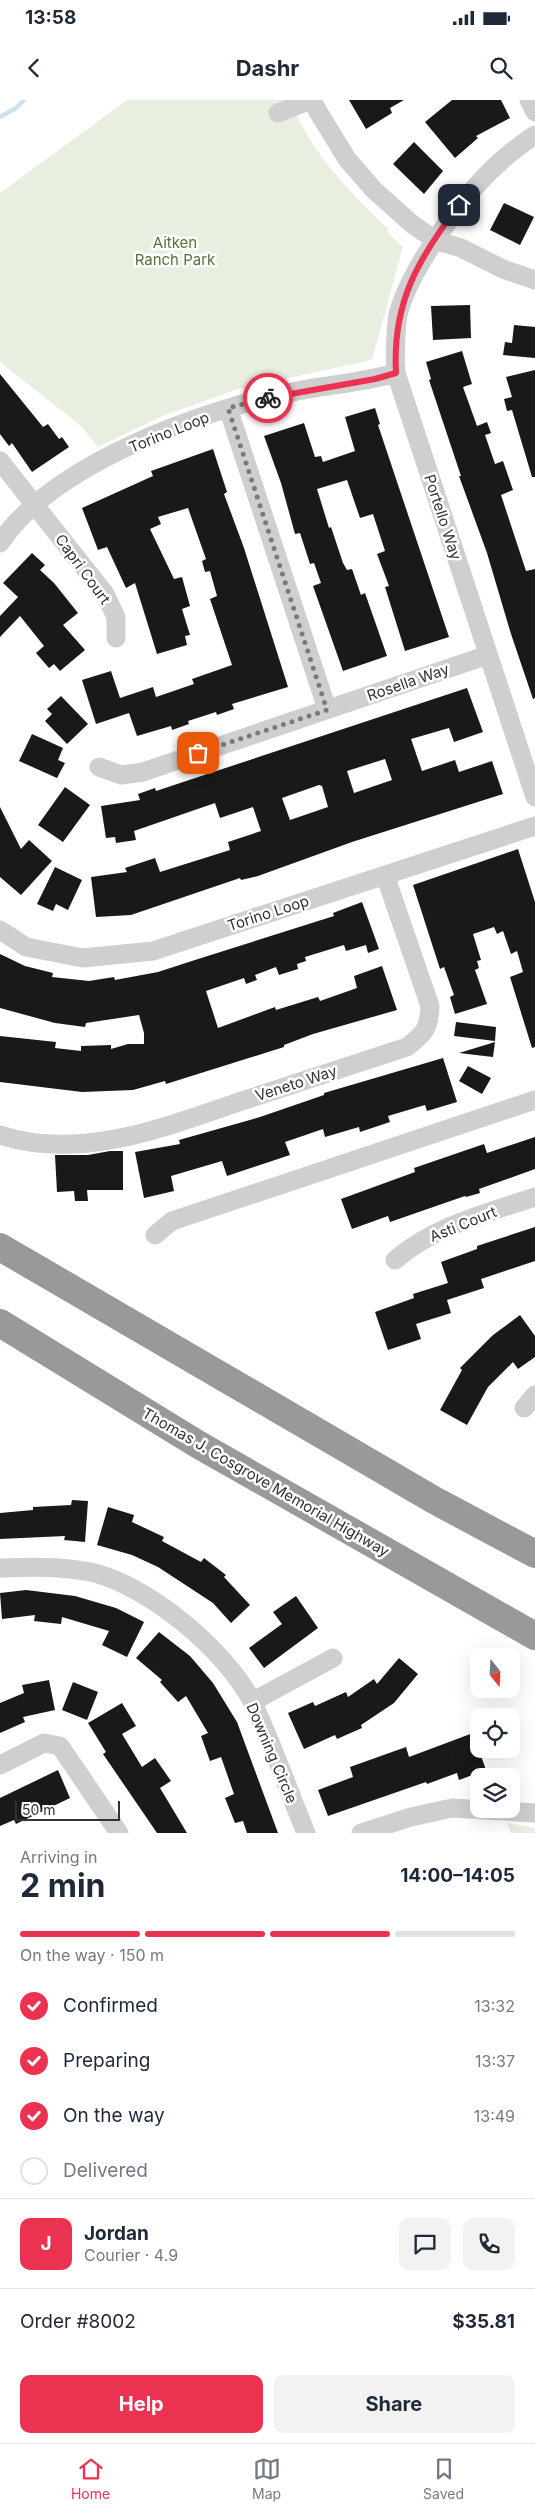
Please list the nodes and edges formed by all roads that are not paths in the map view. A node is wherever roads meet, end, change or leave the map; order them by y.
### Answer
1 (311, 100) edge
2 (529, 100) edge
3 (535, 112) edge
4 (278, 113) dead end
5 (535, 135) edge
6 (435, 240) junction
7 (535, 280) edge
8 (396, 373) junction
9 (228, 408) junction
10 (0, 461) edge
11 (35, 505) junction
12 (0, 543) edge
13 (116, 638) dead end
14 (488, 655) junction
15 (327, 710) junction
16 (99, 767) dead end
17 (535, 797) edge
18 (535, 826) edge
19 (385, 875) junction
20 (0, 930) edge
21 (535, 1100) edge
22 (0, 1135) edge
23 (535, 1196) edge
24 (155, 1235) dead end
25 (0, 1247) edge
26 (395, 1260) dead end
27 (0, 1323) edge
28 (535, 1554) edge
29 (0, 1568) edge
30 (535, 1636) edge
31 (333, 1658) dead end
32 (252, 1702) junction
33 (0, 1765) edge
34 (535, 1813) edge
35 (118, 1833) edge
36 (306, 1833) edge
37 (361, 1833) edge

1 - 4 street
1 - 6 street
2 - 3 street
5 - 6 street, Portello Way
6 - 7 street
6 - 8 street, Portello Way
8 - 9 street, Torino Loop
8 - 14 street, Portello Way
9 - 11 street, Torino Loop
9 - 15 street
10 - 11 street, Capri Court
11 - 12 street, Torino Loop
11 - 13 street, Capri Court
14 - 15 street, Rosella Way
14 - 17 street, Portello Way
15 - 16 street, Rosella Way
18 - 19 street, Torino Loop
19 - 20 street, Torino Loop
19 - 22 street, Veneto Way
21 - 24 street
23 - 26 street, Asti Court
25 - 28 highway
27 - 30 highway, Thomas J. Cosgrove Memorial Highway
29 - 32 street, Downing Circle
31 - 32 street
32 - 36 street, Downing Circle
33 - 35 street
34 - 37 street

